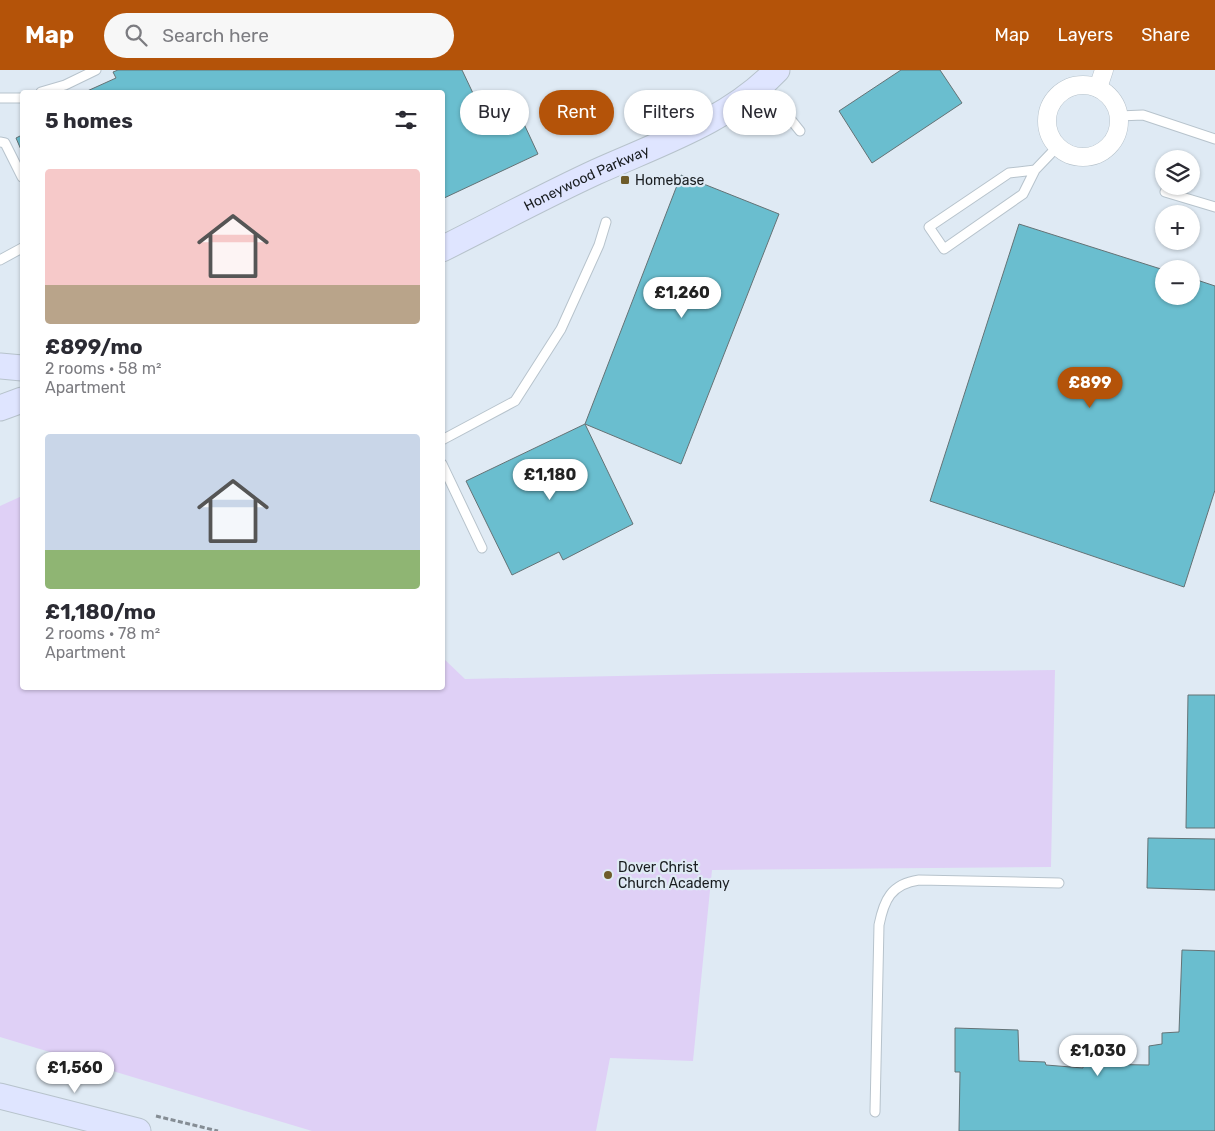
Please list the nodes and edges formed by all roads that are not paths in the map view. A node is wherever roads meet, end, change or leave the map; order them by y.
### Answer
1 (96, 70) edge
2 (1104, 70) edge
3 (769, 77) edge
4 (1098, 88) junction
5 (49, 90) edge
6 (0, 98) edge
7 (20, 98) edge
8 (1119, 116) junction
9 (800, 131) dead end
10 (1215, 139) edge
11 (0, 142) edge
12 (1058, 147) junction
13 (1035, 170) junction
14 (20, 173) edge
15 (1175, 195) edge
16 (1215, 207) edge
17 (606, 222) dead end
18 (445, 248) edge
19 (20, 249) edge
20 (0, 260) edge
21 (0, 366) edge
22 (20, 368) edge
23 (20, 401) edge
24 (0, 408) edge
25 (445, 438) edge
26 (445, 470) edge
27 (482, 548) dead end
28 (1059, 883) dead end
29 (0, 1096) edge
30 (875, 1112) dead end
31 (138, 1131) edge

1 - 5 lane
2 - 4 street
3 - 9 lane
3 - 18 street, Honeywood Parkway
4 - 8 street
4 - 12 street
6 - 7 lane
8 - 10 lane
8 - 12 street
11 - 14 lane
12 - 13 lane
13 - 13 lane
15 - 16 lane
17 - 25 lane
19 - 20 lane
21 - 22 street
23 - 24 street
26 - 27 lane
28 - 30 lane
29 - 31 street

